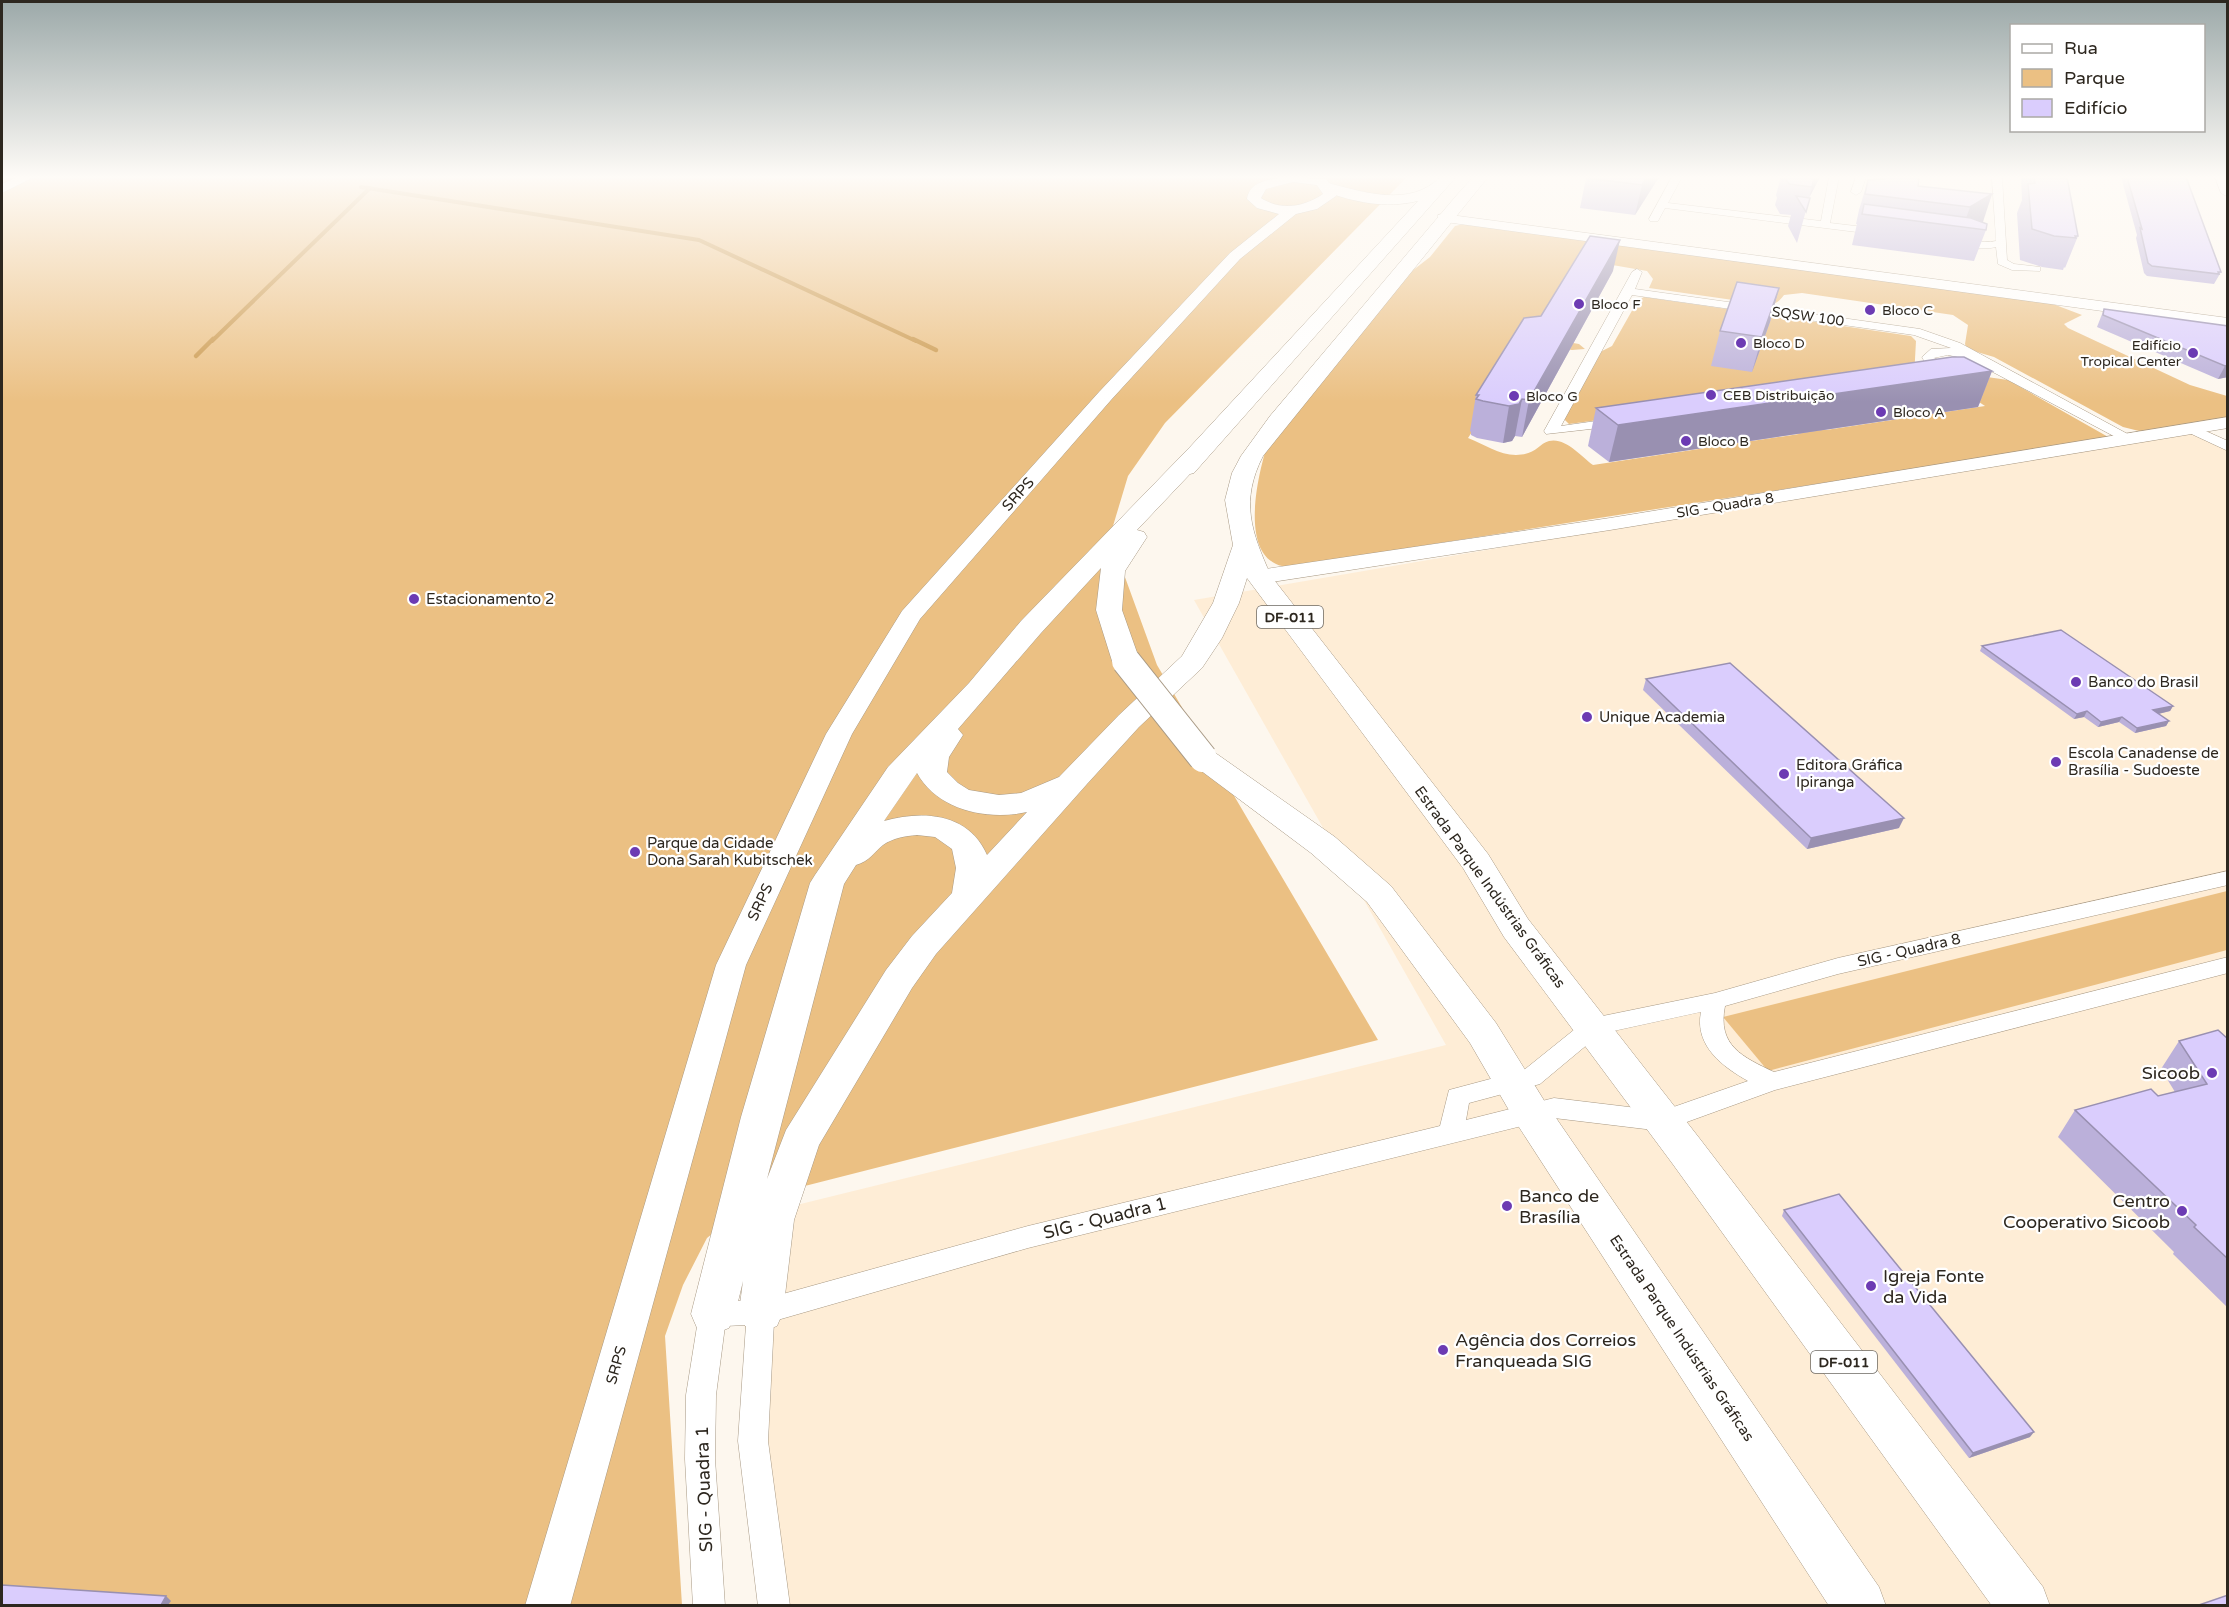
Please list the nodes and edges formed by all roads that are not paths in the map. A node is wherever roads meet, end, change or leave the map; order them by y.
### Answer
1 (1236, 252) edge
2 (1240, 252) edge
3 (1380, 252) edge
4 (1414, 252) edge
5 (1697, 252) edge
6 (1984, 252) edge
7 (2000, 252) edge
8 (1976, 255) dead end
9 (1235, 256) junction
10 (2036, 268) edge
11 (1637, 272) dead end
12 (1628, 291) junction
13 (2228, 323) edge
14 (1311, 328) junction
15 (1916, 332) junction
16 (1968, 355) junction
17 (1334, 356) junction
18 (1929, 357) junction
19 (1975, 368) junction
20 (1632, 420) edge
21 (2228, 422) edge
22 (2190, 428) junction
23 (2128, 438) junction
24 (2228, 447) edge
25 (1198, 452) junction
26 (1252, 561) junction
27 (979, 689) junction
28 (1076, 777) junction
29 (2228, 878) edge
30 (827, 883) junction
31 (968, 896) junction
32 (2228, 965) edge
33 (1715, 1002) junction
34 (1593, 1028) junction
35 (1772, 1082) junction
36 (1533, 1101) junction
37 (1662, 1121) junction
38 (1451, 1134) junction
39 (761, 1312) junction
40 (713, 1314) junction
41 (547, 1605) edge
42 (709, 1605) edge
43 (774, 1605) edge
44 (1860, 1605) edge
45 (2024, 1605) edge

1 - 9 main road, SRPS
2 - 9 main road, SRPS
3 - 14 main road, Estrada Parque Indústrias Gráficas
4 - 17 main road, Estrada Parque Indústrias Gráficas / DF-011
5 - 13 main road
6 - 8 street
7 - 10 street
9 - 41 main road, SRPS
11 - 12 street
12 - 15 street, SQSW 100
12 - 20 street
14 - 17 main road
14 - 25 main road, Estrada Parque Indústrias Gráficas
15 - 16 street, SQSW 100
15 - 18 street
16 - 18 street
16 - 19 street
17 - 26 main road, Estrada Parque Indústrias Gráficas / DF-011
18 - 19 street
18 - 19 street
19 - 23 street
21 - 22 main road, SIG - Quadra 8
22 - 23 main road, SIG - Quadra 8
22 - 24 street
23 - 26 main road, SIG - Quadra 8
25 - 27 main road
25 - 36 main road, Estrada Parque Indústrias Gráficas, bridge
26 - 28 main road
26 - 34 main road, Estrada Parque Indústrias Gráficas / DF-011
27 - 28 main road
27 - 30 main road
28 - 31 main road
29 - 33 street, SIG - Quadra 8
30 - 31 main road
30 - 40 main road
31 - 39 main road
32 - 35 street
33 - 34 street, SIG - Quadra 8
33 - 35 street
34 - 36 street
34 - 37 main road, Estrada Parque Indústrias Gráficas / DF-011
35 - 37 street
36 - 37 street
36 - 38 street, SIG - Quadra 1
36 - 38 street
36 - 44 main road, Estrada Parque Indústrias Gráficas
37 - 45 main road, Estrada Parque Indústrias Gráficas / DF-011
38 - 39 street, SIG - Quadra 1
39 - 40 street, SIG - Quadra 1
39 - 43 street
40 - 42 street, SIG - Quadra 1

